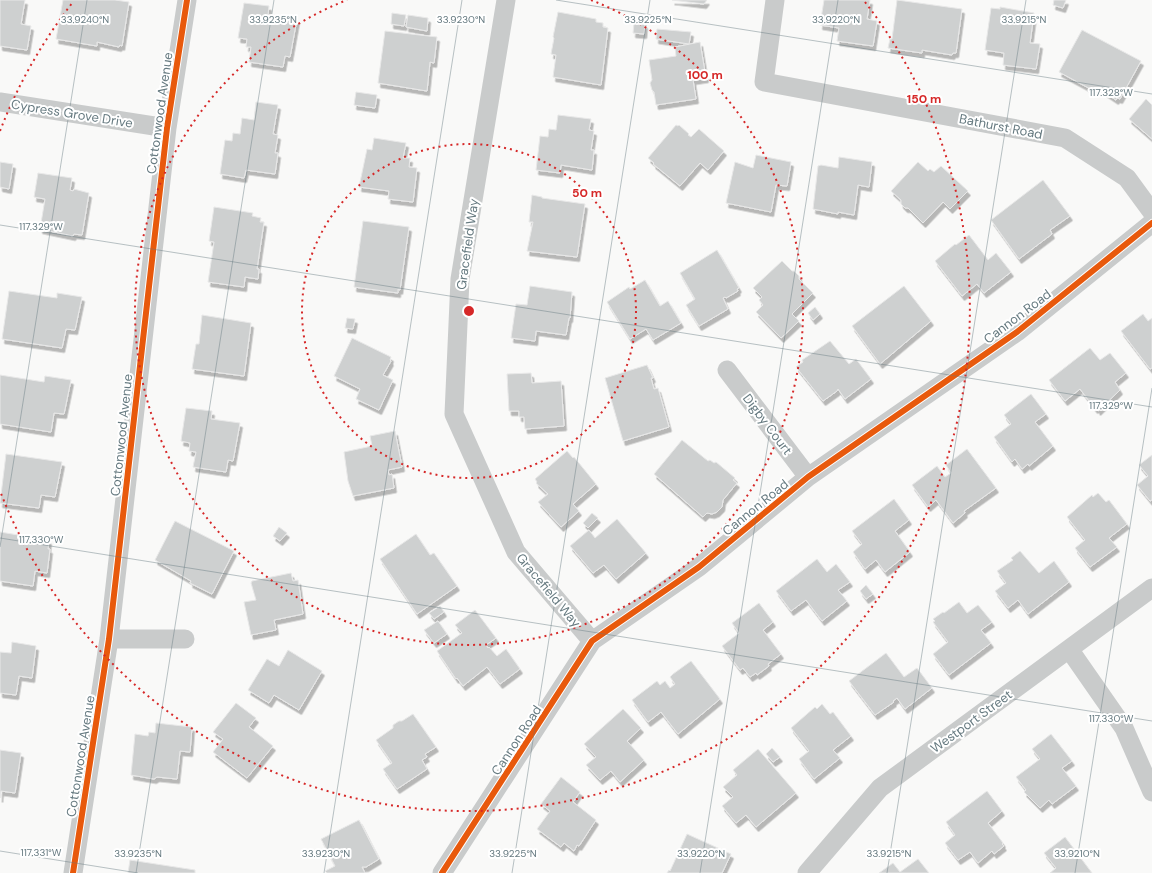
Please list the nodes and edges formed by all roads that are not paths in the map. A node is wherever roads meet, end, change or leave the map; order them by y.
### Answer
1 (187, 0) edge
2 (506, 0) edge
3 (775, 0) edge
4 (0, 102) edge
5 (167, 128) junction
6 (1152, 212) edge
7 (1152, 223) edge
8 (727, 370) dead end
9 (808, 477) junction
10 (1152, 588) edge
11 (109, 639) junction
12 (185, 639) dead end
13 (592, 641) junction
14 (1069, 649) junction
15 (1152, 792) edge
16 (73, 873) edge
17 (442, 873) edge
18 (808, 873) edge

1 - 5 street, Cottonwood Avenue
2 - 13 street, Gracefield Way
3 - 6 street, Bathurst Road
4 - 5 street, Cypress Grove Drive
5 - 11 street, Cottonwood Avenue
7 - 9 street, Cannon Road
8 - 9 street, Digby Court
9 - 13 street, Cannon Road
10 - 14 street, Westport Street
11 - 12 street
11 - 16 street, Cottonwood Avenue
13 - 17 street, Cannon Road
14 - 15 street
14 - 18 street, Westport Street

